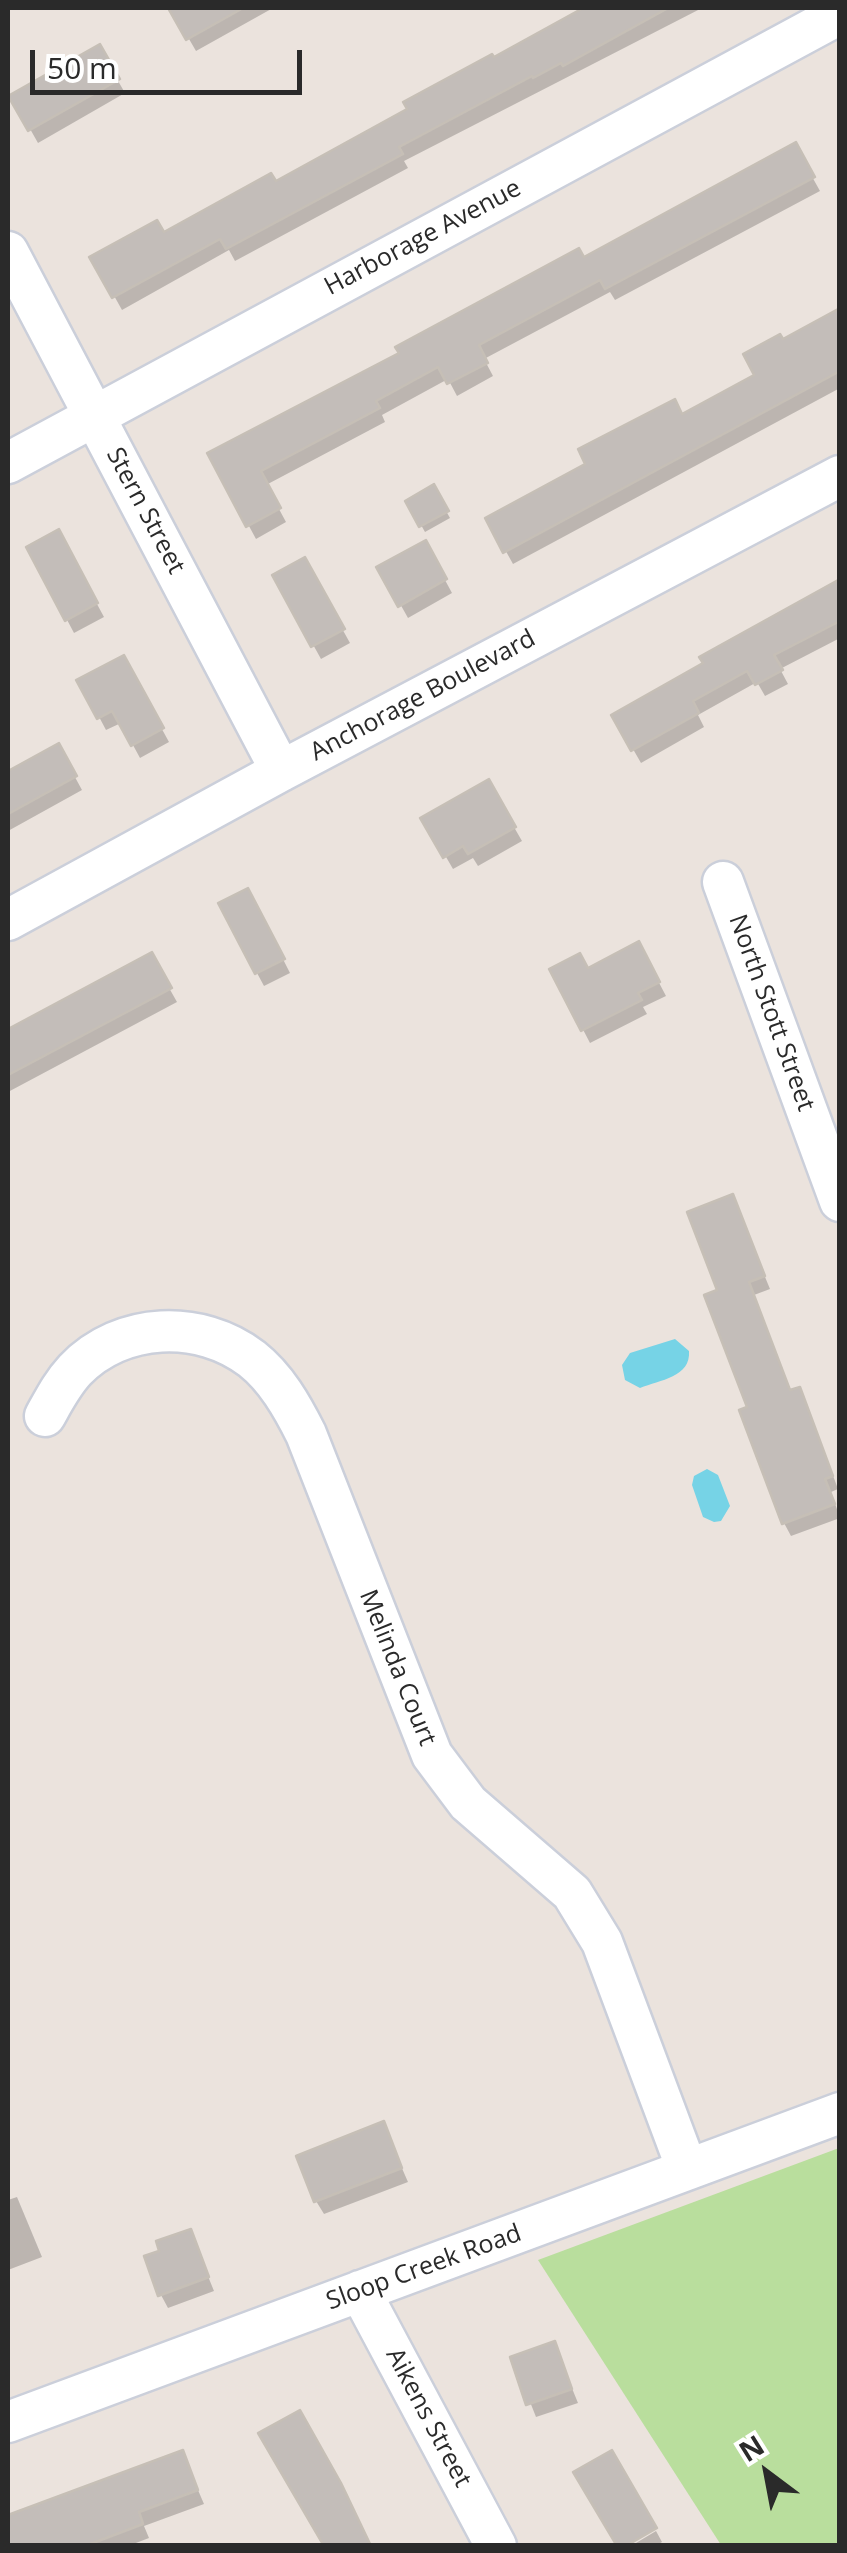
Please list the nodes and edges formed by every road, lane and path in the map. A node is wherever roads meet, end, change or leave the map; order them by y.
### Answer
1 (840, 14) edge
2 (8, 252) edge
3 (95, 415) junction
4 (8, 462) edge
5 (840, 476) edge
6 (281, 771) junction
7 (722, 882) dead end
8 (8, 920) edge
9 (840, 1201) edge
10 (46, 1416) dead end
11 (840, 2113) edge
12 (687, 2170) junction
13 (360, 2291) junction
14 (8, 2422) edge
15 (496, 2546) edge

1 - 3 street, Harborage Avenue
2 - 3 street, Stern Street
3 - 4 street, Harborage Avenue
3 - 6 street, Stern Street
5 - 6 street, Anchorage Boulevard
6 - 8 street, Anchorage Boulevard
7 - 9 street, North Stott Street
10 - 12 street, Melinda Court
11 - 12 street, Sloop Creek Road
12 - 13 street, Sloop Creek Road
13 - 14 street, Sloop Creek Road
13 - 15 street, Aikens Street

